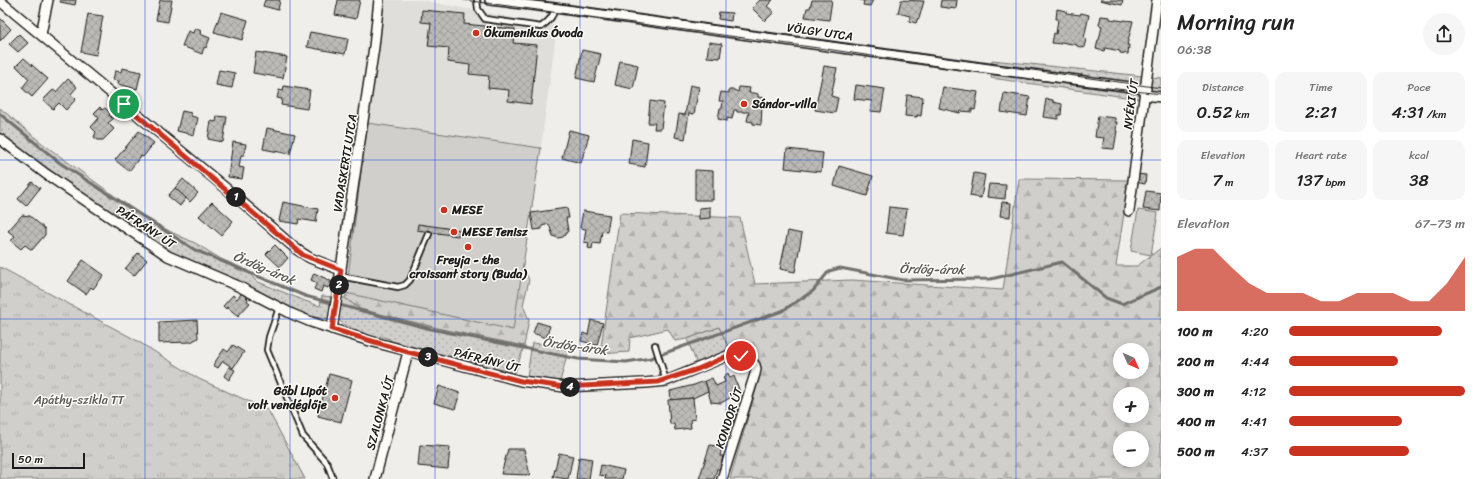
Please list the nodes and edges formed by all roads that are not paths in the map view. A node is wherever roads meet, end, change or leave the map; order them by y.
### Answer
1 (48, 0) edge
2 (379, 0) edge
3 (477, 0) edge
4 (490, 0) edge
5 (1157, 0) edge
6 (0, 1) edge
7 (555, 8) junction
8 (41, 34) junction
9 (1145, 92) junction
10 (1161, 97) edge
11 (0, 139) edge
12 (1129, 211) dead end
13 (429, 234) dead end
14 (340, 273) junction
15 (279, 308) junction
16 (332, 329) junction
17 (655, 345) dead end
18 (408, 352) junction
19 (732, 354) joint
20 (666, 381) junction
21 (333, 479) edge
22 (375, 479) edge
23 (722, 479) edge

1 - 8 street
2 - 14 street, VADASKERTI UTCA
3 - 7 lane
4 - 7 street, VÖLGY UTCA
5 - 9 street, NYÉKI ÚT
6 - 8 street
7 - 9 street, VÖLGY UTCA
8 - 14 street
9 - 10 street, VÖLGY UTCA
9 - 12 street, NYÉKI ÚT
11 - 15 street, PÁFRÁNY ÚT
13 - 14 lane
14 - 16 street, VADASKERTI UTCA
15 - 16 street, PÁFRÁNY ÚT
15 - 21 lane
16 - 18 street, PÁFRÁNY ÚT
17 - 20 lane
18 - 20 street, PÁFRÁNY ÚT
18 - 22 street, SZALONKA ÚT
19 - 20 street, PÁFRÁNY ÚT
19 - 23 street, KONDOR ÚT

